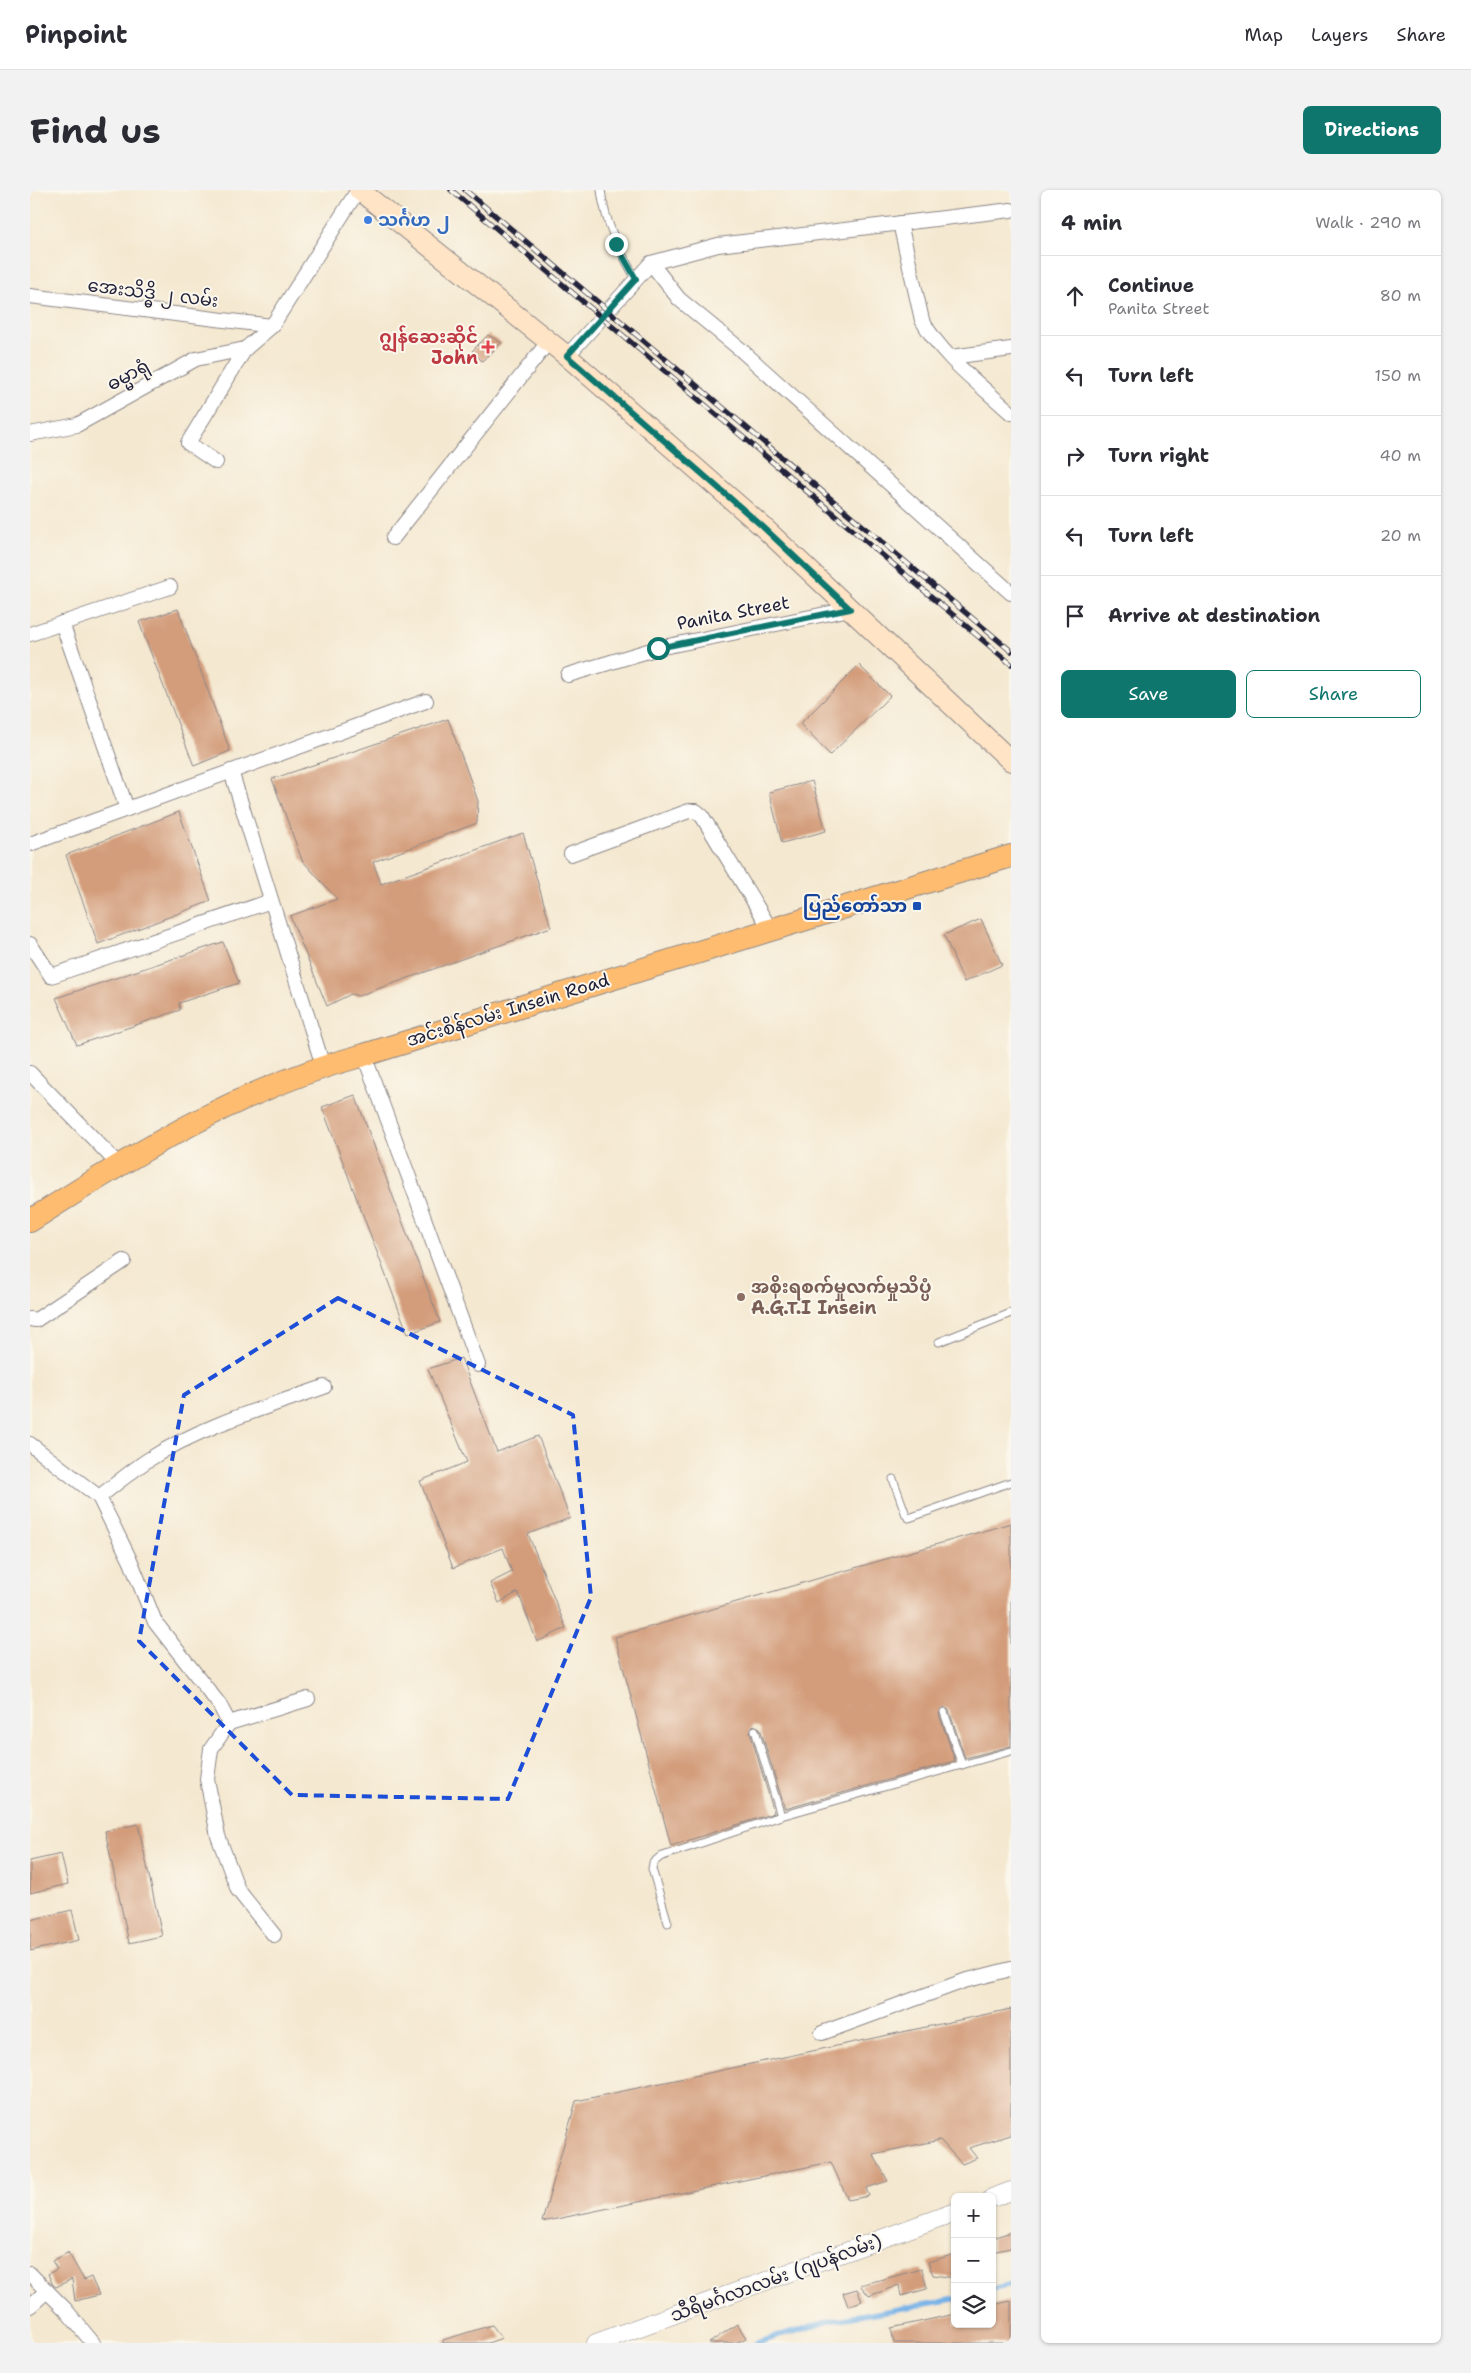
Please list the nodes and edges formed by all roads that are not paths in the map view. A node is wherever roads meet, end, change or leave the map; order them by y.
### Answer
1 (358, 190) edge
2 (601, 190) edge
3 (1011, 210) edge
4 (900, 223) junction
5 (651, 262) junction
6 (636, 279) junction
7 (30, 296) edge
8 (272, 326) junction
9 (549, 341) junction
10 (1011, 348) edge
11 (245, 349) junction
12 (567, 356) junction
13 (951, 358) junction
14 (1011, 413) edge
15 (30, 434) edge
16 (216, 462) dead end
17 (393, 538) dead end
18 (170, 586) dead end
19 (1011, 593) edge
20 (850, 609) junction
21 (62, 623) junction
22 (30, 634) edge
23 (568, 674) dead end
24 (426, 701) dead end
25 (1011, 761) edge
26 (231, 771) junction
27 (127, 809) junction
28 (30, 844) edge
29 (570, 854) dead end
30 (1011, 856) edge
31 (271, 901) junction
32 (771, 930) junction
33 (30, 944) edge
34 (364, 1055) junction
35 (323, 1066) junction
36 (30, 1073) edge
37 (118, 1164) junction
38 (30, 1221) edge
39 (124, 1262) dead end
40 (1011, 1313) edge
41 (30, 1319) edge
42 (939, 1342) dead end
43 (478, 1365) dead end
44 (324, 1387) dead end
45 (30, 1444) edge
46 (893, 1479) dead end
47 (1011, 1482) edge
48 (99, 1497) junction
49 (308, 1699) dead end
50 (944, 1712) dead end
51 (229, 1723) junction
52 (755, 1730) dead end
53 (1011, 1751) edge
54 (962, 1765) junction
55 (781, 1816) junction
56 (668, 1923) dead end
57 (274, 1935) dead end
58 (1011, 1969) edge
59 (822, 2033) dead end
60 (1011, 2191) edge
61 (996, 2197) edge
62 (951, 2213) edge
63 (30, 2274) edge
64 (47, 2291) junction
65 (30, 2306) edge
66 (93, 2343) edge
67 (596, 2343) edge

1 - 8 street
1 - 9 main road
2 - 6 lane
3 - 4 street
4 - 5 street
4 - 13 street
5 - 6 street
5 - 19 street
6 - 12 street
7 - 8 street, အေးသိဒ္ဓိ ၂ လမ်း
8 - 11 street
9 - 12 main road
9 - 17 street
10 - 13 street
11 - 15 street, ဓမ္မာရုံ
11 - 16 street
12 - 20 main road
13 - 14 street
18 - 21 street
20 - 23 street, Panita Street
20 - 25 main road
21 - 22 street
21 - 27 street
24 - 26 street
26 - 27 street
26 - 31 street
27 - 28 street
29 - 32 street
30 - 32 main road, အင်းစိန်လမ်း Insein Road
31 - 33 street
31 - 35 street
32 - 34 main road, အင်းစိန်လမ်း Insein Road
34 - 35 main road, အင်းစိန်လမ်း Insein Road
34 - 43 street
35 - 37 main road, အင်းစိန်လမ်း Insein Road
36 - 37 street
37 - 38 main road, အင်းစိန်လမ်း Insein Road
39 - 41 street
40 - 42 lane
44 - 48 street
45 - 48 street
46 - 47 lane
48 - 51 street
49 - 51 street
50 - 54 lane
51 - 57 street
52 - 55 lane
53 - 54 lane
54 - 55 lane
55 - 56 lane
58 - 59 street
60 - 61 street
62 - 67 street, သီရိမင်္ဂလာလမ်း (ဂျပန်လမ်း)
63 - 64 street
64 - 65 street
64 - 66 street

